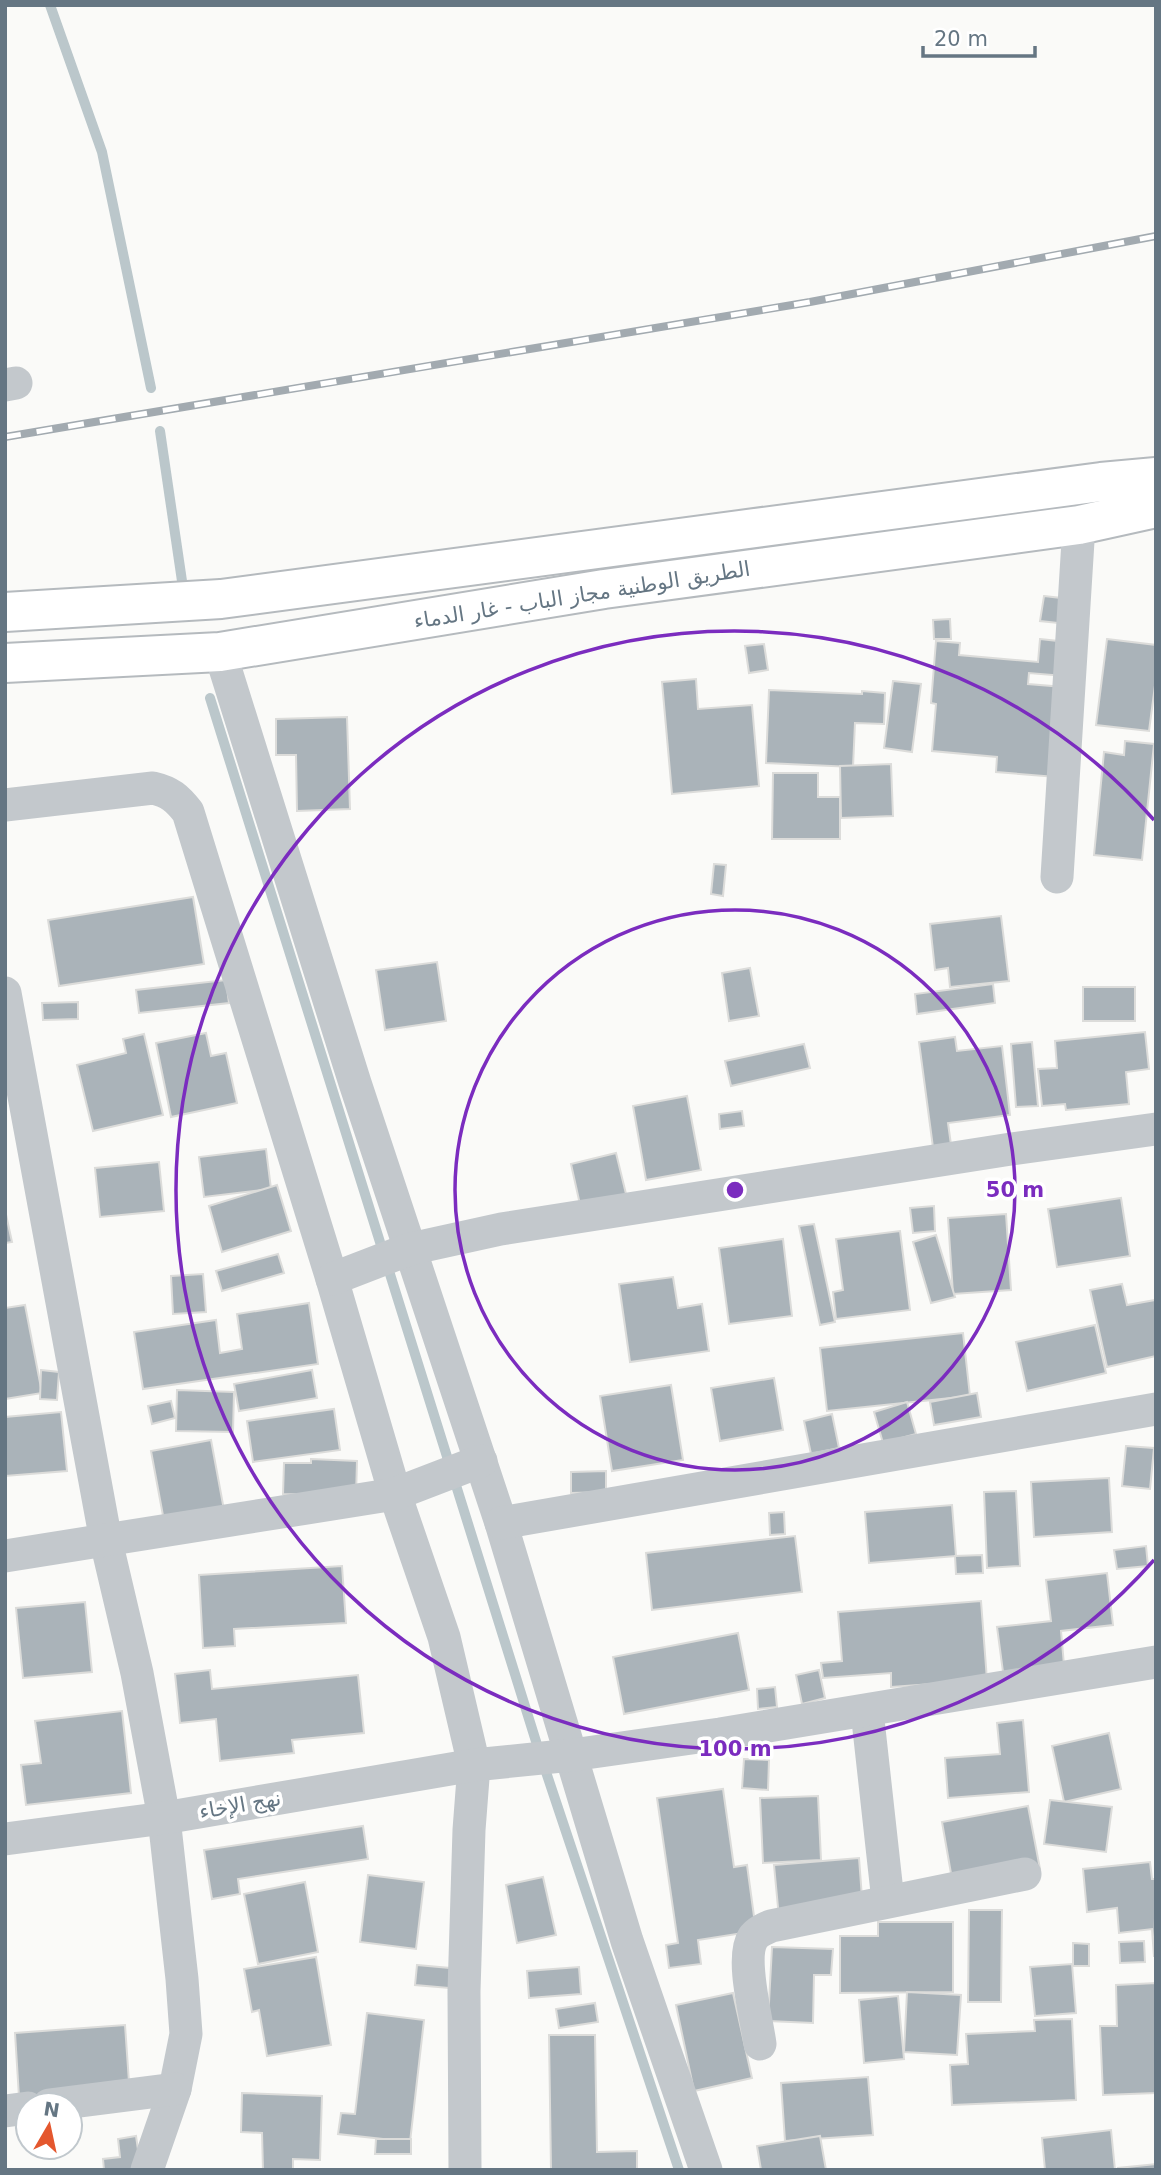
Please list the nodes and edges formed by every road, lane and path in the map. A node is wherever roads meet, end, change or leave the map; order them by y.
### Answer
1 (1156, 477) edge
2 (1156, 508) edge
3 (1079, 525) junction
4 (5, 612) edge
5 (220, 652) junction
6 (5, 663) edge
7 (5, 805) edge
8 (1057, 877) dead end
9 (5, 993) edge
10 (15, 1115) edge
11 (1156, 1129) edge
12 (410, 1249) junction
13 (332, 1279) junction
14 (1156, 1409) edge
15 (481, 1461) junction
16 (396, 1494) junction
17 (501, 1523) junction
18 (106, 1541) junction
19 (5, 1556) edge
20 (1156, 1662) edge
21 (867, 1711) junction
22 (572, 1755) junction
23 (474, 1765) junction
24 (164, 1818) junction
25 (5, 1839) edge
26 (1025, 1874) dead end
27 (888, 1901) junction
28 (760, 2044) dead end
29 (175, 2089) junction
30 (84, 2101) edge
31 (147, 2170) edge
32 (465, 2170) edge
33 (706, 2170) edge

1 - 4 main road, الطريق الوطنية مجاز الباب - غار الدماء
2 - 3 main road, الطريق الوطنية مجاز الباب - غار الدماء
3 - 5 main road, الطريق الوطنية مجاز الباب - غار الدماء
3 - 8 street
5 - 6 main road, الطريق الوطنية مجاز الباب - غار الدماء
5 - 12 street
7 - 13 street
9 - 10 street
10 - 18 street
11 - 12 street
12 - 13 street
12 - 15 street
13 - 16 street
14 - 17 street
15 - 16 street
15 - 17 street
16 - 18 street
16 - 23 street
17 - 22 street
18 - 19 street
18 - 24 street
20 - 21 street, نهج الإخاء
21 - 22 street, نهج الإخاء
21 - 27 street
22 - 23 street, نهج الإخاء
22 - 33 street
23 - 24 street, نهج الإخاء
23 - 32 street
24 - 25 street, نهج الإخاء
24 - 29 street
26 - 27 street
27 - 28 street
29 - 30 street
29 - 31 street

